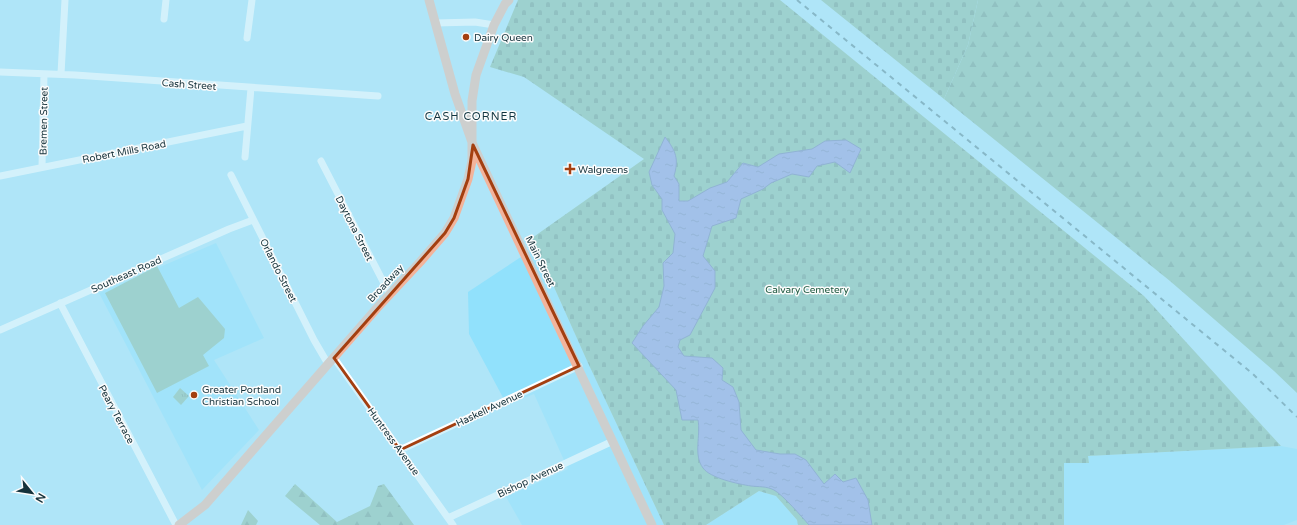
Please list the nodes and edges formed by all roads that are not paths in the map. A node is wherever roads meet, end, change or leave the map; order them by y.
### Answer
1 (65, 0) edge
2 (166, 0) edge
3 (252, 0) edge
4 (429, 0) edge
5 (506, 1) edge
6 (164, 20) dead end
7 (436, 23) junction
8 (494, 25) junction
9 (247, 38) dead end
10 (0, 72) edge
11 (44, 74) junction
12 (61, 74) junction
13 (251, 88) junction
14 (378, 96) dead end
15 (247, 126) junction
16 (473, 145) junction
17 (244, 157) dead end
18 (321, 161) dead end
19 (42, 167) junction
20 (230, 175) dead end
21 (0, 176) edge
22 (253, 220) junction
23 (390, 295) junction
24 (60, 304) junction
25 (0, 330) edge
26 (331, 361) junction
27 (579, 366) junction
28 (613, 441) junction
29 (400, 450) junction
30 (448, 518) junction
31 (176, 525) edge
32 (179, 525) edge
33 (453, 525) edge
34 (652, 525) edge

1 - 12 street
2 - 6 street
3 - 9 street
4 - 7 main road, Main Street
5 - 8 main road, Broadway
7 - 8 street
7 - 16 main road, Main Street
8 - 16 main road, Broadway
10 - 11 street, Cash Street
11 - 12 street, Cash Street
11 - 19 street, Bremen Street
12 - 13 street, Cash Street
13 - 14 street, Cash Street
13 - 15 street
15 - 17 street
15 - 19 street, Robert Mills Road
16 - 23 main road, Broadway
16 - 27 main road, Main Street
18 - 23 street, Daytona Street
19 - 21 street, Robert Mills Road
20 - 22 street, Orlando Street
22 - 24 street, Southeast Road
22 - 26 street, Orlando Street
23 - 26 main road, Broadway
24 - 25 street, Southeast Road
24 - 31 street, Peary Terrace
26 - 29 street, Huntress Avenue
26 - 32 main road, Broadway
27 - 28 main road, Main Street
27 - 29 street, Haskell Avenue
28 - 30 street, Bishop Avenue
28 - 34 main road, Main Street
29 - 30 street, Huntress Avenue
30 - 33 street, Huntress Avenue

